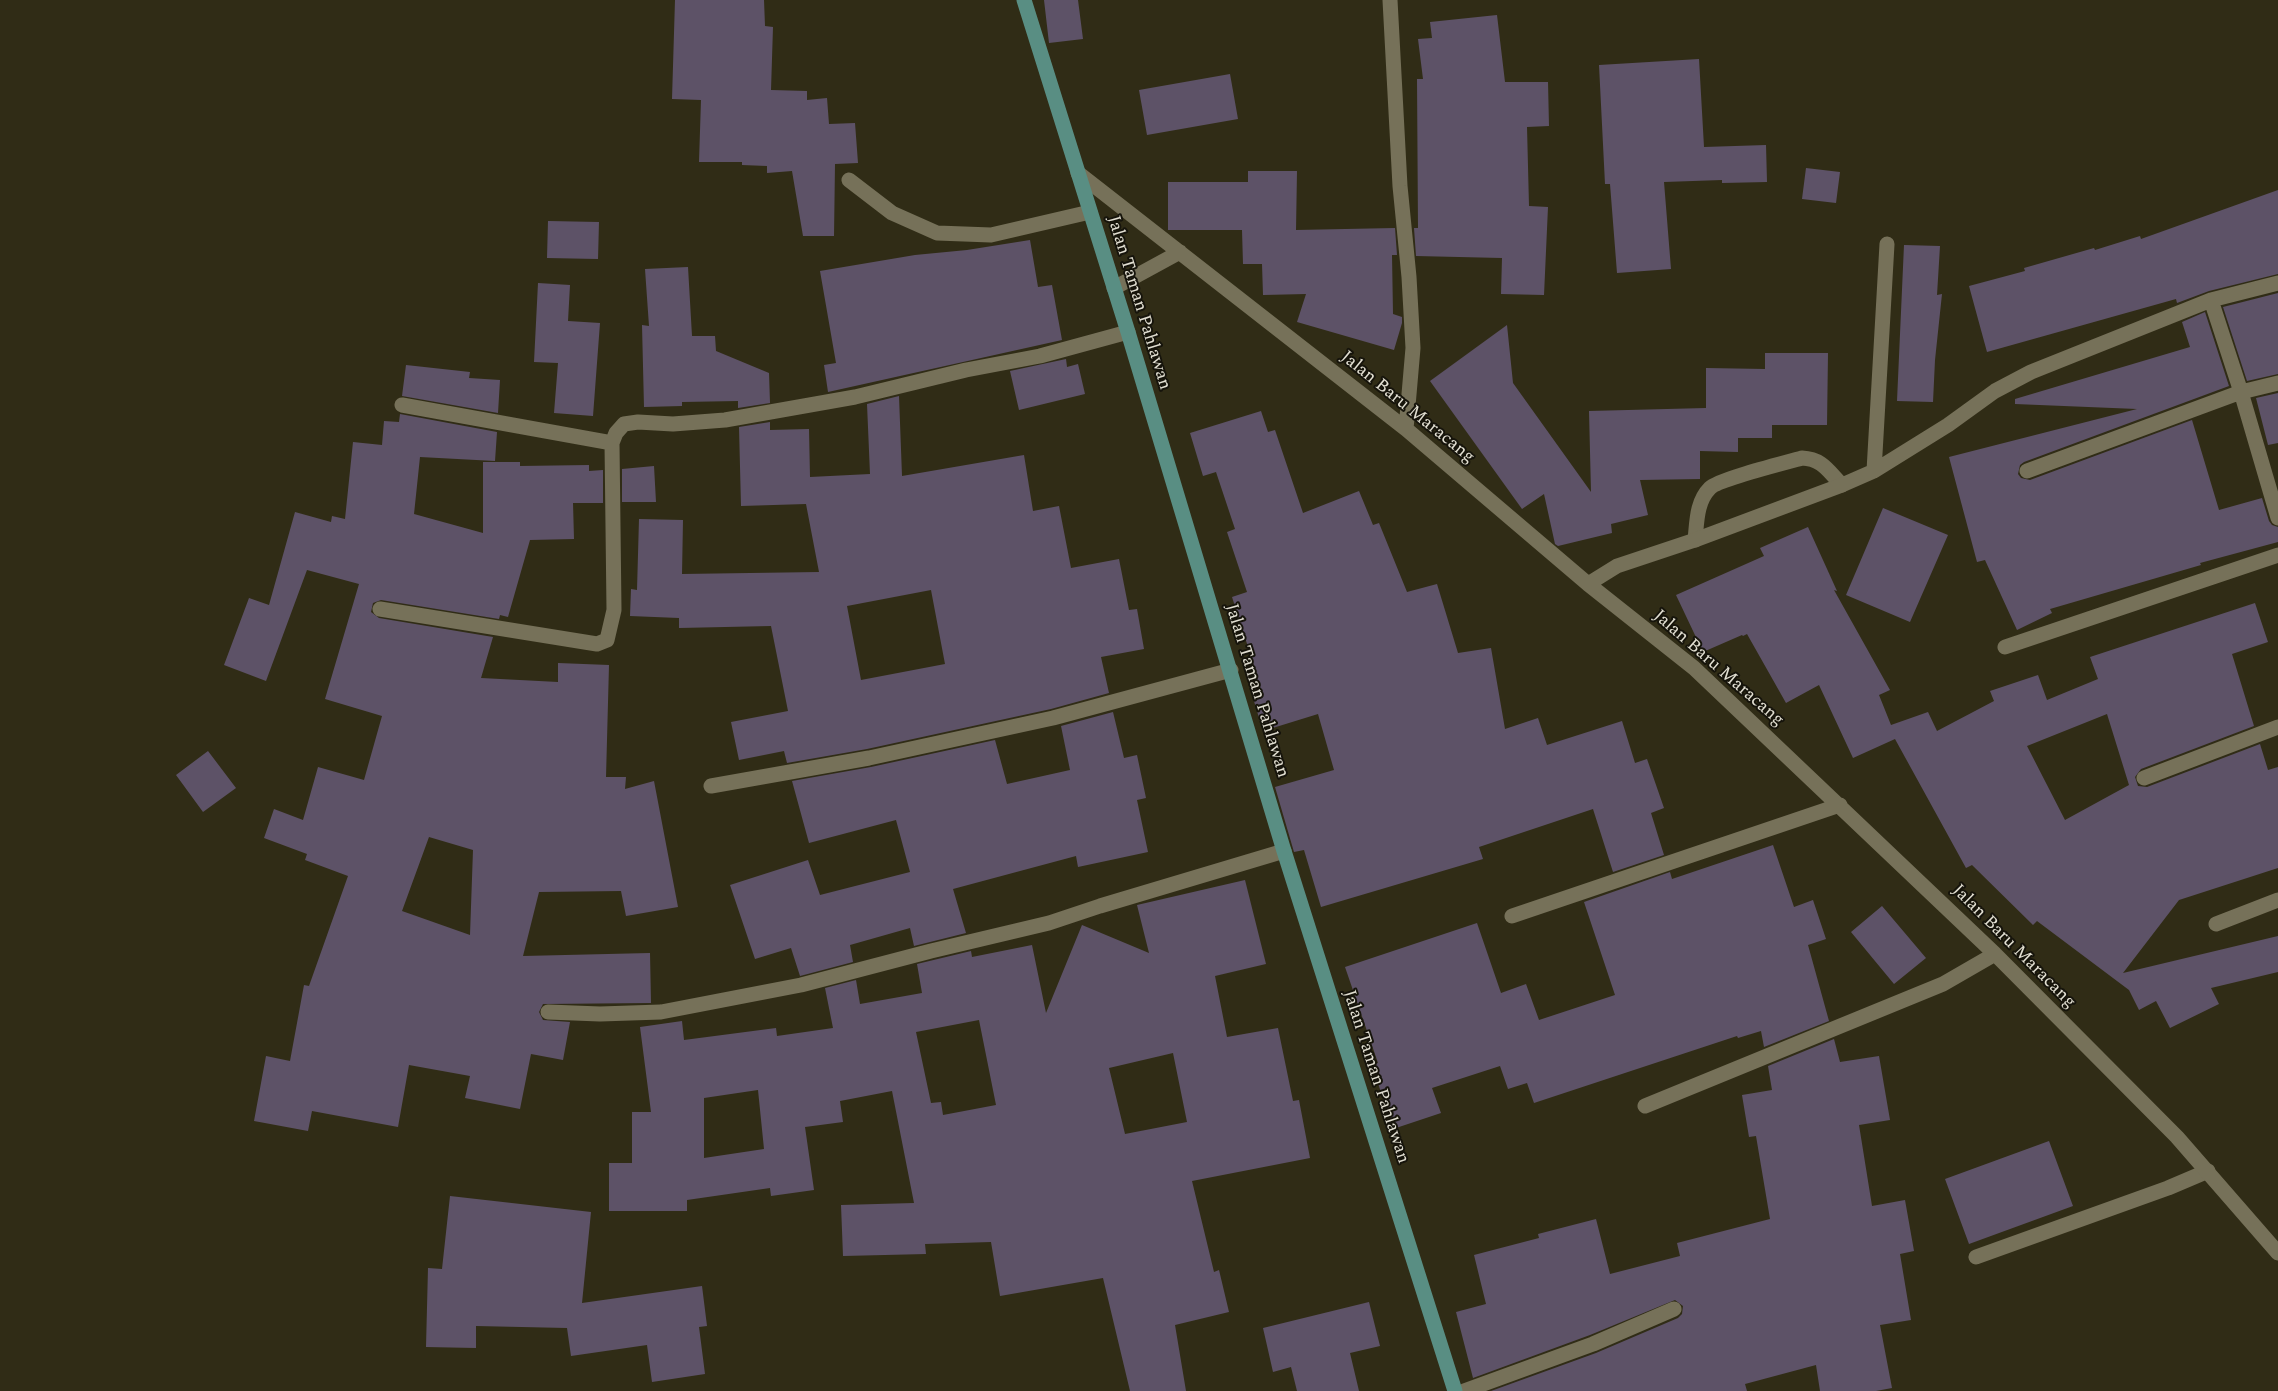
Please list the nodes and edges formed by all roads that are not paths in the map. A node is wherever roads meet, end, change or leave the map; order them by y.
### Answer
1 (1024, 0) edge
2 (1390, 0) edge
3 (1078, 173) junction
4 (849, 180) dead end
5 (1090, 212) junction
6 (1887, 244) dead end
7 (1180, 252) junction
8 (2278, 282) edge
9 (1114, 288) junction
10 (2211, 300) junction
11 (1128, 332) junction
12 (2278, 383) edge
13 (2242, 392) junction
14 (402, 404) dead end
15 (1406, 429) junction
16 (612, 442) junction
17 (1874, 471) junction
18 (2027, 471) dead end
19 (1842, 485) junction
20 (2278, 518) edge
21 (1695, 540) junction
22 (2278, 555) edge
23 (1588, 584) junction
24 (380, 609) dead end
25 (2005, 647) dead end
26 (1230, 670) junction
27 (2278, 727) edge
28 (2144, 778) dead end
29 (711, 786) dead end
30 (1840, 805) junction
31 (1284, 852) junction
32 (2278, 900) edge
33 (1512, 916) dead end
34 (2216, 924) dead end
35 (1995, 954) junction
36 (548, 1012) dead end
37 (1645, 1106) dead end
38 (2208, 1171) junction
39 (2278, 1253) edge
40 (1976, 1257) dead end
41 (1674, 1309) dead end
42 (1455, 1391) edge
43 (1464, 1391) edge

1 - 3 main road, Jalan Taman Pahlawan
2 - 15 street
3 - 5 main road, Jalan Taman Pahlawan
3 - 7 street, Jalan Baru Maracang
4 - 5 street
5 - 9 main road, Jalan Taman Pahlawan
6 - 17 street
7 - 9 street
7 - 15 street, Jalan Baru Maracang
8 - 10 street
9 - 11 main road, Jalan Taman Pahlawan
10 - 13 street
10 - 17 street
11 - 16 street
11 - 26 main road, Jalan Taman Pahlawan
12 - 13 street
13 - 18 street
13 - 20 street
14 - 16 street
15 - 23 street, Jalan Baru Maracang
16 - 24 street
17 - 19 street
19 - 21 street
19 - 21 street
21 - 23 street
22 - 25 street
23 - 30 street, Jalan Baru Maracang
26 - 29 street
26 - 31 main road, Jalan Taman Pahlawan
27 - 28 street
30 - 33 street
30 - 35 street, Jalan Baru Maracang
31 - 36 street
31 - 42 main road, Jalan Taman Pahlawan
32 - 34 street
35 - 37 street
35 - 38 street, Jalan Baru Maracang
38 - 39 street, Jalan Baru Maracang
38 - 40 street
41 - 43 street

